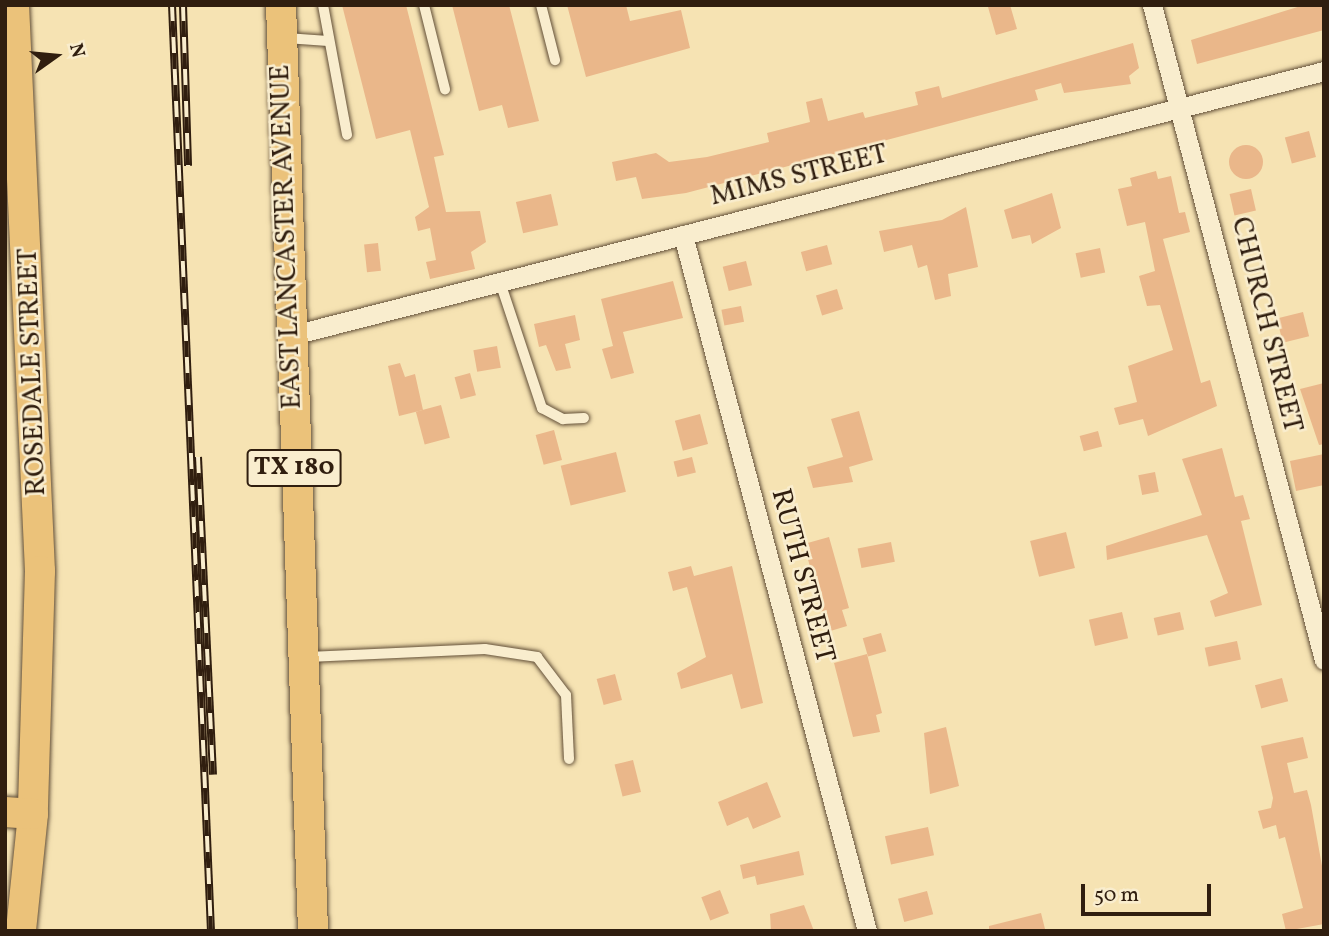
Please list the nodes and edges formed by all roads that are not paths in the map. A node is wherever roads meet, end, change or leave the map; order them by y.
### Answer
1 (14, 5) edge
2 (281, 5) edge
3 (323, 5) edge
4 (424, 5) edge
5 (541, 5) edge
6 (1152, 5) edge
7 (282, 37) junction
8 (328, 41) junction
9 (555, 60) dead end
10 (1324, 71) edge
11 (444, 89) dead end
12 (1181, 108) junction
13 (346, 135) dead end
14 (683, 235) junction
15 (500, 282) junction
16 (289, 335) junction
17 (584, 418) dead end
18 (300, 658) junction
19 (1324, 660) edge
20 (569, 759) dead end
21 (19, 813) edge
22 (21, 931) edge
23 (313, 931) edge
24 (867, 931) edge

1 - 21 main road, ROSEDALE STREET
2 - 7 main road, EAST LANCASTER AVENUE / TX 180
3 - 8 lane
4 - 11 lane
5 - 9 lane
6 - 12 street, CHURCH STREET
7 - 8 lane
7 - 16 main road, EAST LANCASTER AVENUE / TX 180
8 - 13 lane
10 - 12 street, MIMS STREET
12 - 14 street, MIMS STREET
12 - 19 street, CHURCH STREET
14 - 15 street, MIMS STREET
14 - 24 street, RUTH STREET
15 - 16 street, MIMS STREET
15 - 17 lane
16 - 18 main road, EAST LANCASTER AVENUE / TX 180
18 - 20 lane
18 - 23 main road, EAST LANCASTER AVENUE / TX 180
21 - 22 main road, ROSEDALE STREET

